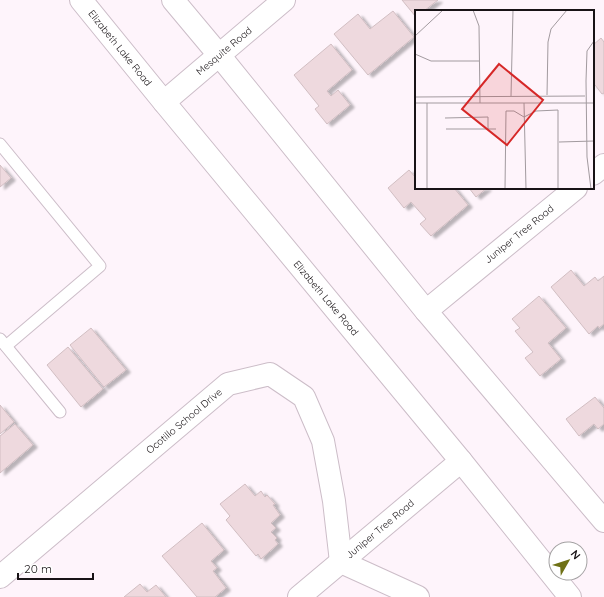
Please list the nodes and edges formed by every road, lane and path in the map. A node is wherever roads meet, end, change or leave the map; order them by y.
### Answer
1 (81, 0) edge
2 (173, 0) edge
3 (284, 0) edge
4 (219, 55) junction
5 (164, 102) junction
6 (0, 144) edge
7 (604, 165) edge
8 (594, 173) edge
9 (575, 189) edge
10 (426, 311) junction
11 (3, 342) edge
12 (60, 412) dead end
13 (461, 461) junction
14 (604, 521) edge
15 (341, 562) junction
16 (0, 577) edge
17 (299, 597) edge
18 (418, 597) edge
19 (570, 597) edge

1 - 5 street, Elizabeth Lake Road
2 - 4 street
3 - 4 street, Mesquite Road
4 - 5 street, Mesquite Road
4 - 10 street
5 - 13 street, Elizabeth Lake Road
6 - 11 lane
7 - 8 street
9 - 10 street, Juniper Tree Road
10 - 14 street
11 - 12 lane
13 - 15 street, Juniper Tree Road
13 - 19 street, Elizabeth Lake Road
15 - 16 street, Ocotillo School Drive
15 - 17 street, Juniper Tree Road
15 - 18 street

